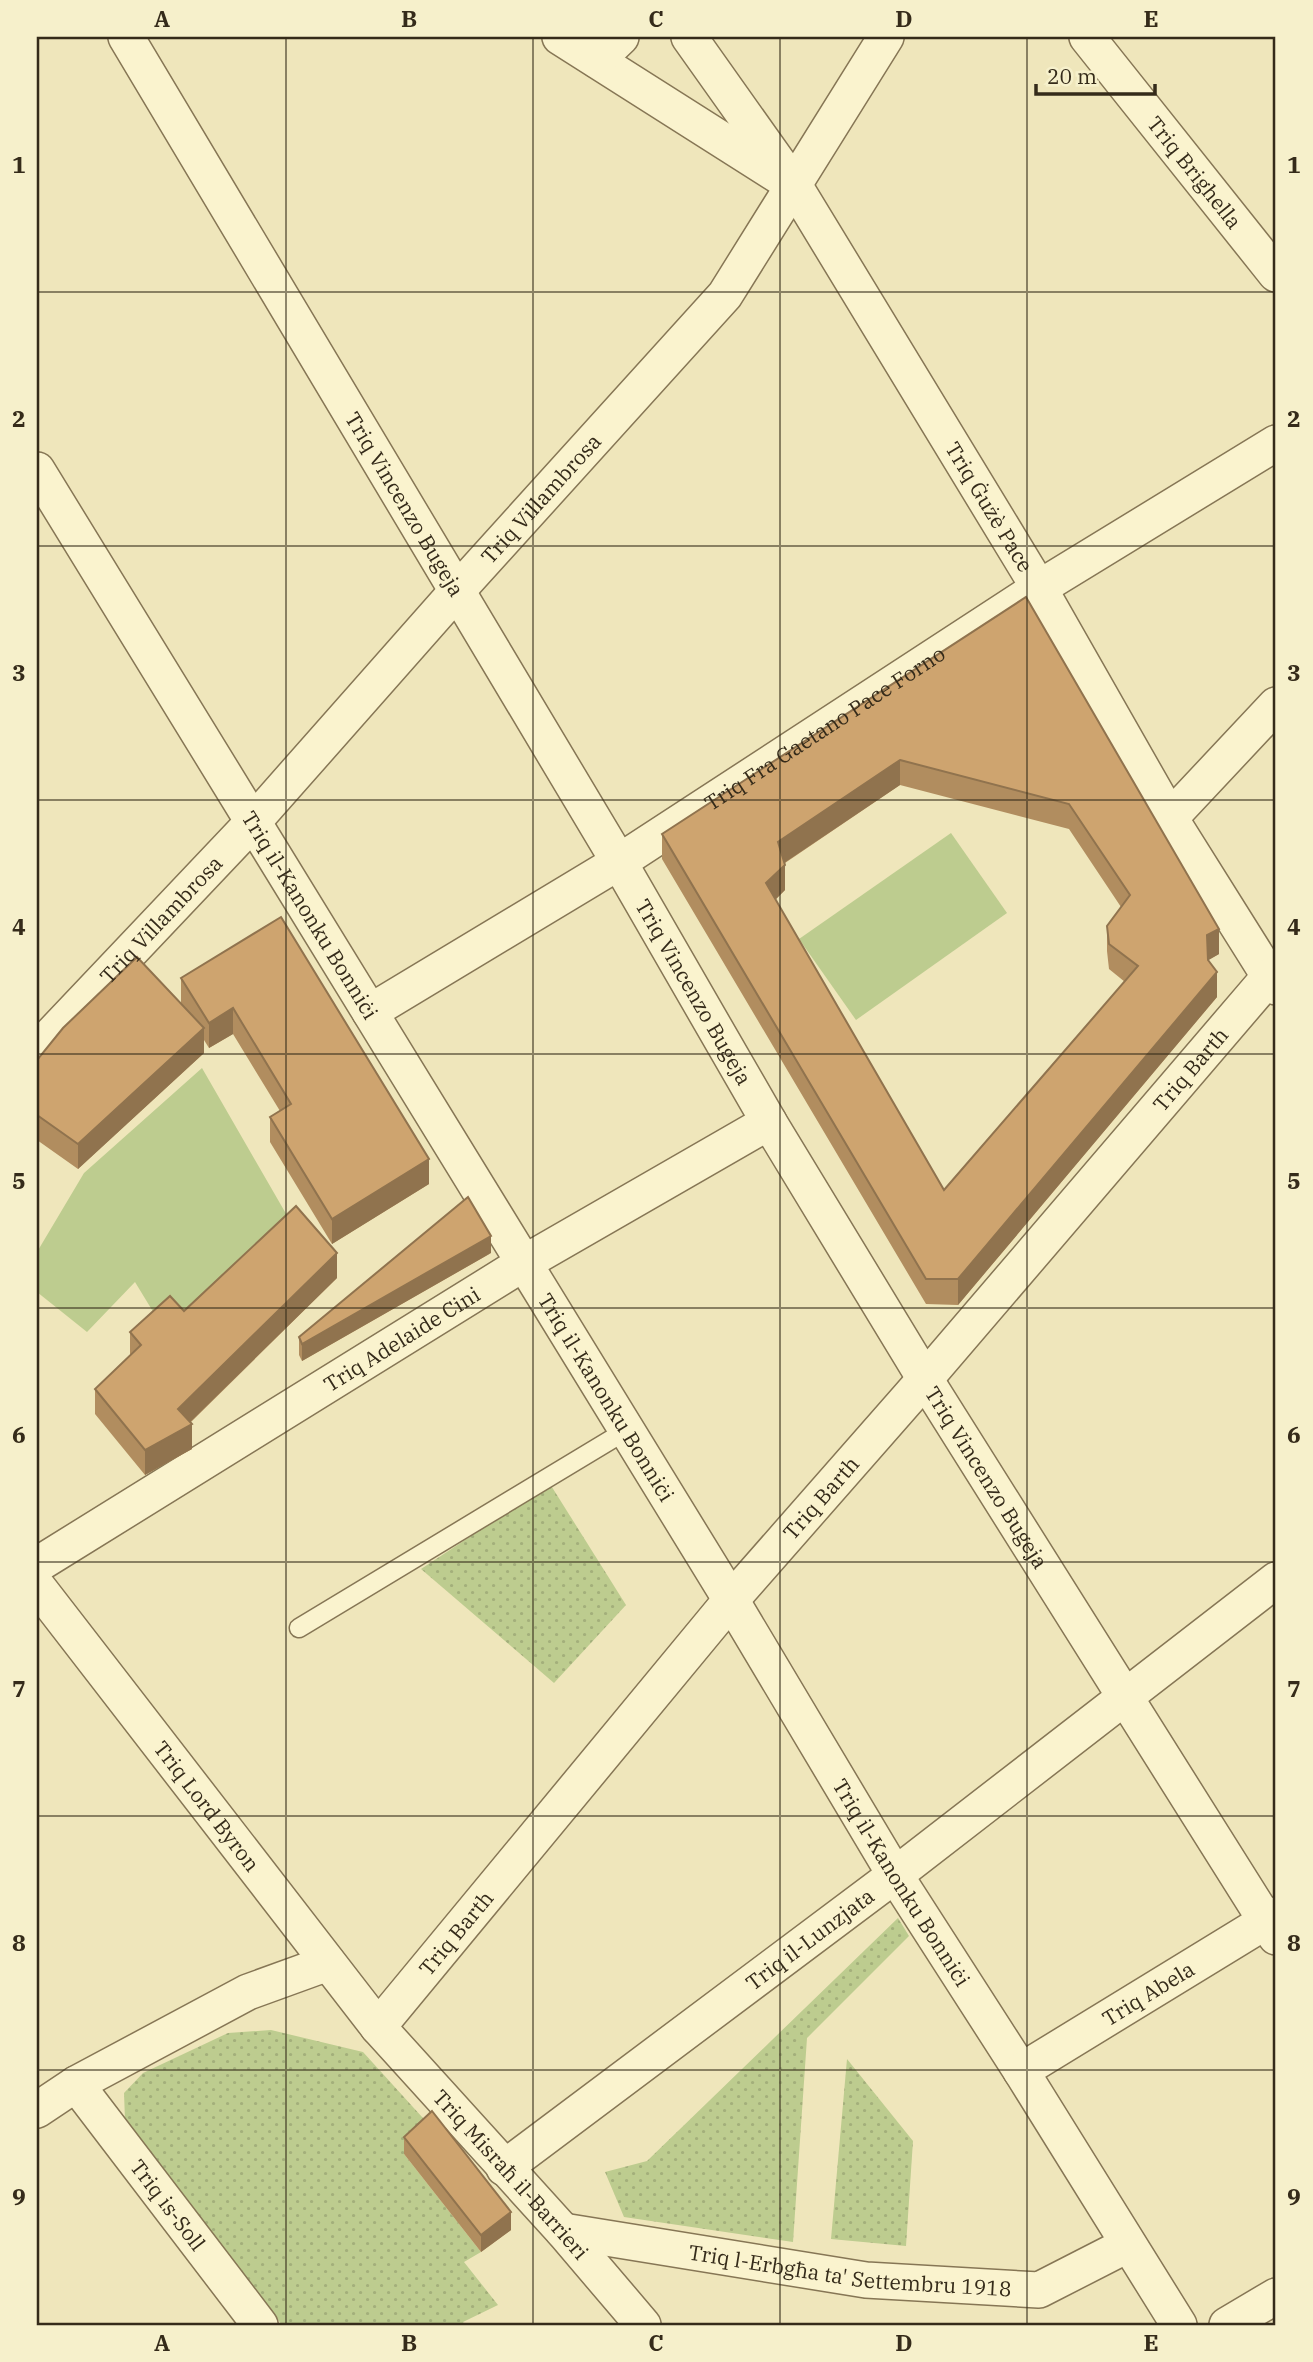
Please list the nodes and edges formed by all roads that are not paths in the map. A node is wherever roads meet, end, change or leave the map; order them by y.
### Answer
1 (126, 37) edge
2 (560, 37) edge
3 (689, 37) edge
4 (887, 37) edge
5 (1087, 37) edge
6 (609, 49) edge
7 (794, 185) junction
8 (1276, 274) edge
9 (1276, 443) edge
10 (37, 470) edge
11 (1039, 588) junction
12 (457, 591) junction
13 (1276, 705) edge
14 (1170, 818) junction
15 (253, 821) junction
16 (619, 862) junction
17 (1273, 981) edge
18 (370, 1012) junction
19 (37, 1050) edge
20 (769, 1122) junction
21 (524, 1263) junction
22 (925, 1379) junction
23 (627, 1430) junction
24 (37, 1565) edge
25 (1276, 1580) edge
26 (37, 1586) edge
27 (731, 1600) junction
28 (299, 1628) dead end
29 (1125, 1698) junction
30 (895, 1875) junction
31 (1273, 1924) edge
32 (328, 1963) junction
33 (378, 2027) junction
34 (1021, 2071) junction
35 (76, 2084) junction
36 (37, 2110) edge
37 (504, 2168) junction
38 (563, 2231) junction
39 (1127, 2245) junction
40 (1276, 2296) edge
41 (260, 2325) edge
42 (642, 2325) edge
43 (1179, 2325) edge
44 (1227, 2325) edge

1 - 12 street, Triq Vincenzo Bugeja
2 - 6 street
3 - 7 street, Triq Ġużè Pace
4 - 7 street, Triq Villambrosa
5 - 8 street, Triq Brighella
6 - 7 street
7 - 11 street, Triq Ġużè Pace
7 - 12 street, Triq Villambrosa
9 - 11 street, Triq Fra Gaetano Pace Forno
10 - 15 street, Triq il-Kanonku Bonniċi
11 - 14 street, Triq Ġużè Pace
11 - 16 street, Triq Fra Gaetano Pace Forno
12 - 15 street, Triq Villambrosa
12 - 16 street, Triq Vincenzo Bugeja
13 - 14 street
14 - 17 street, Triq Ġużè Pace
15 - 18 street, Triq il-Kanonku Bonniċi
15 - 19 street, Triq Villambrosa
16 - 18 street, Triq Fra Gaetano Pace Forno
16 - 20 street, Triq Vincenzo Bugeja
17 - 22 street, Triq Barth
18 - 21 street, Triq il-Kanonku Bonniċi
20 - 21 street, Triq Adelaide Cini
20 - 22 street, Triq Vincenzo Bugeja
21 - 23 street, Triq il-Kanonku Bonniċi
21 - 24 street, Triq Adelaide Cini
22 - 27 street, Triq Barth
22 - 29 street, Triq Vincenzo Bugeja
23 - 27 street, Triq il-Kanonku Bonniċi
23 - 28 lane
25 - 29 street, Triq il-Lunzjata
26 - 32 street, Triq Lord Byron
27 - 30 street, Triq il-Kanonku Bonniċi
27 - 33 street, Triq Barth
29 - 30 street, Triq il-Lunzjata
29 - 31 street, Triq Vincenzo Bugeja
30 - 34 street, Triq il-Kanonku Bonniċi
30 - 37 street, Triq il-Lunzjata
31 - 34 street, Triq Abela
32 - 33 street, Triq Lord Byron
32 - 35 street
33 - 37 street, Triq Misraħ il-Barrieri
34 - 39 street, Triq il-Kanonku Bonniċi
35 - 36 street
35 - 41 street, Triq is-Soll
37 - 38 street, Triq Misraħ il-Barrieri
38 - 39 street, Triq l-Erbgħa ta' Settembru 1918
38 - 42 street, Triq Misraħ il-Barrieri
39 - 43 street, Triq il-Kanonku Bonniċi
40 - 44 street

